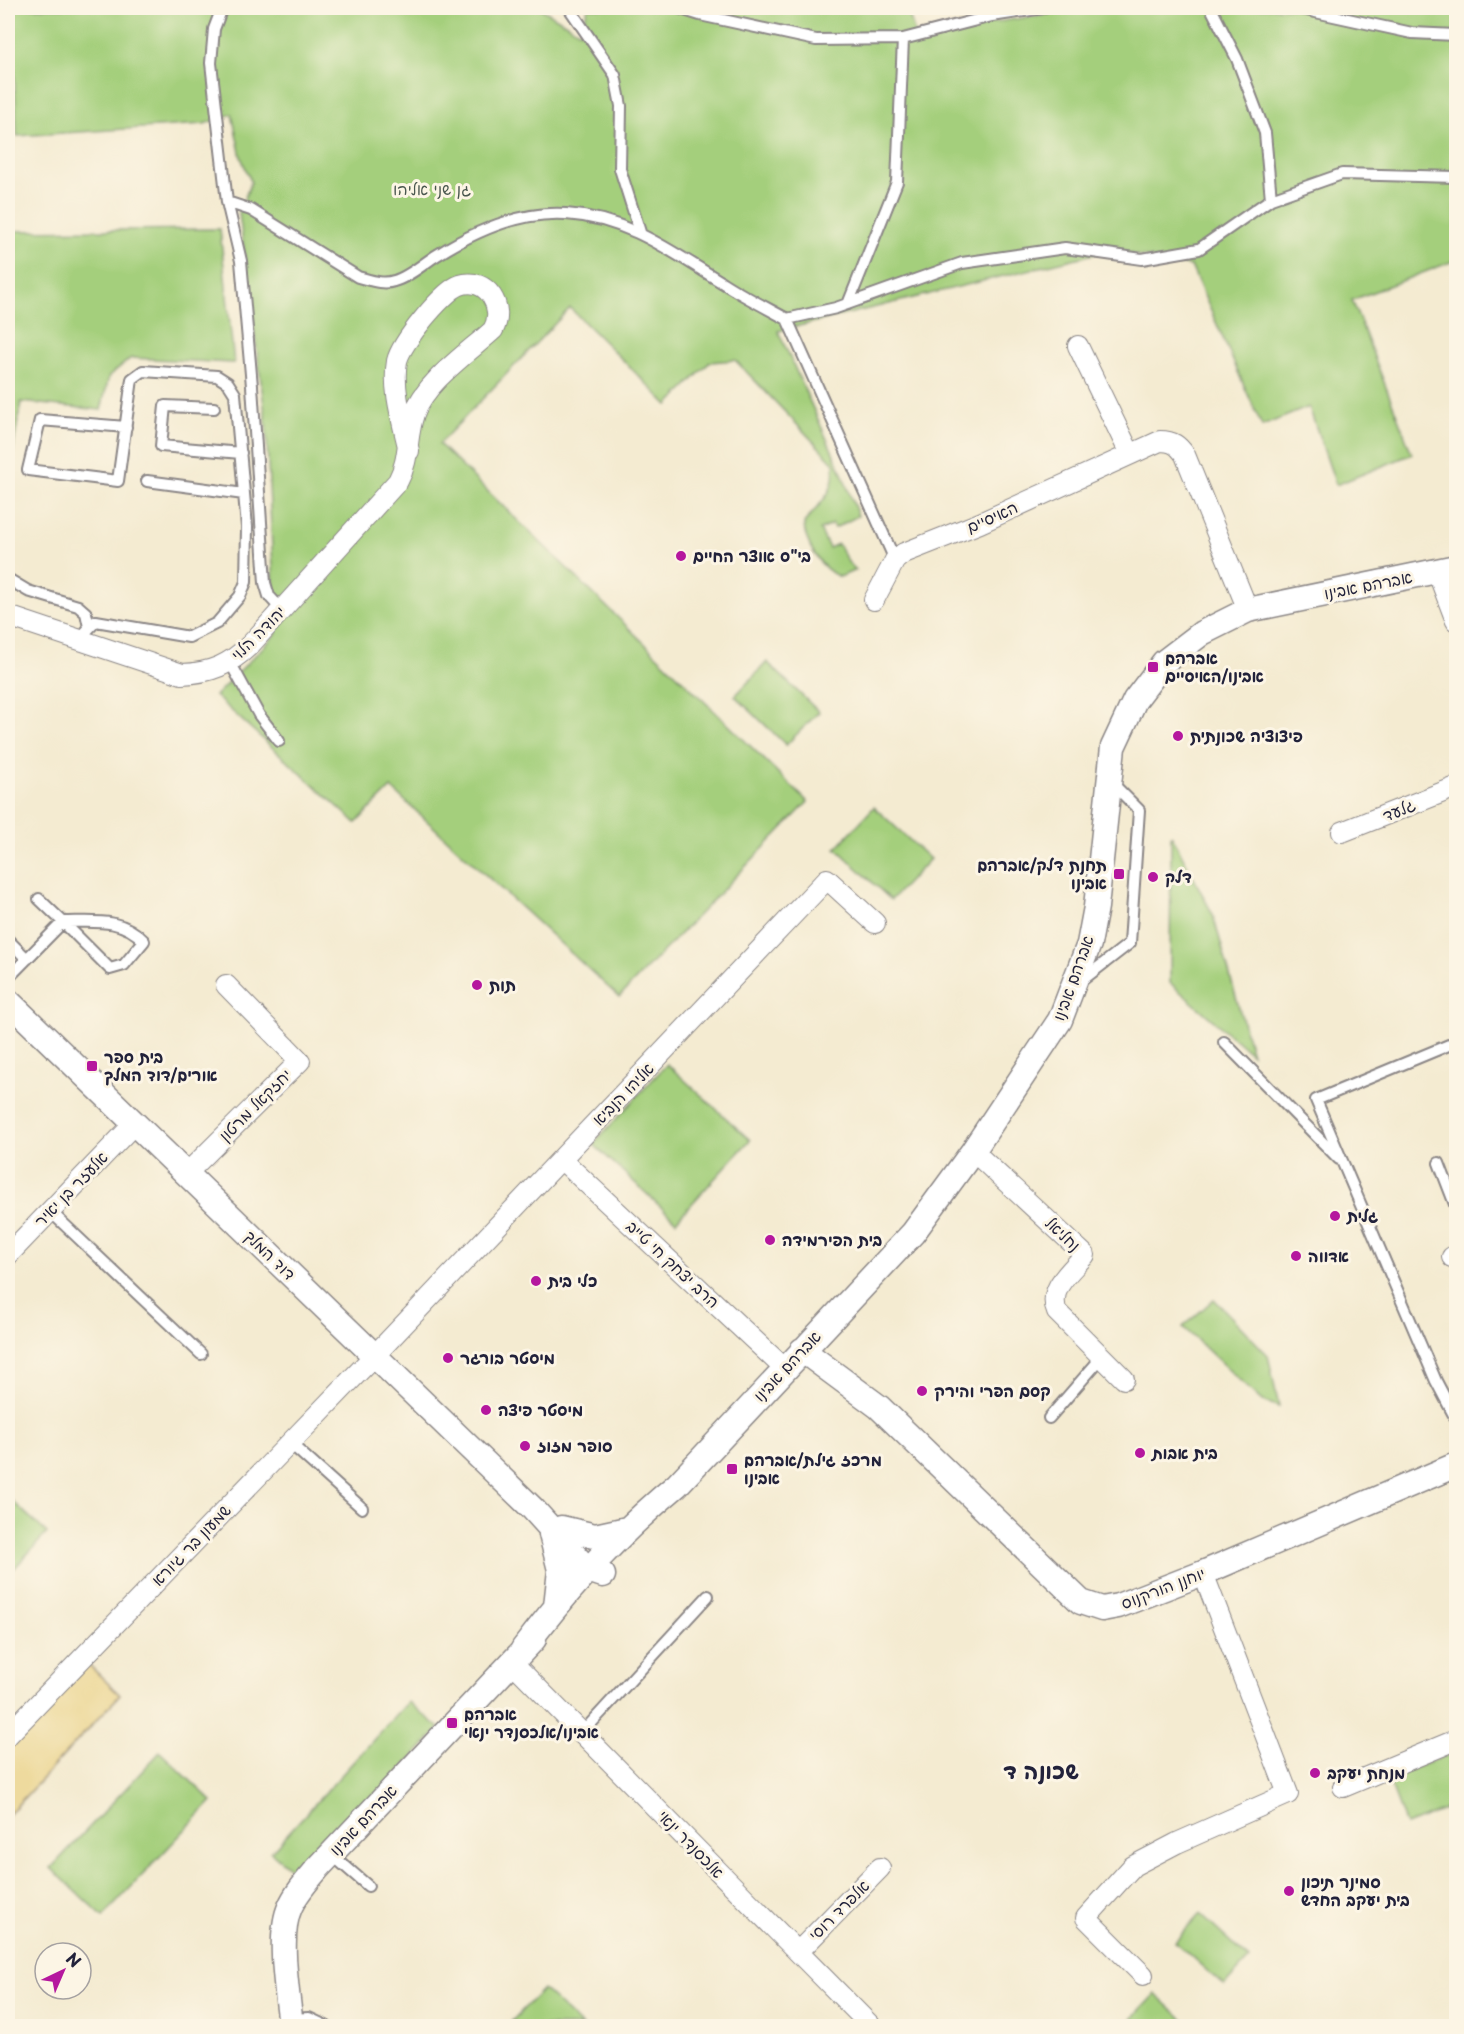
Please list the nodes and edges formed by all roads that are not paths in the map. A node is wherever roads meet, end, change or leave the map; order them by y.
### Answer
1 (222, 8) edge
2 (569, 8) edge
3 (678, 8) edge
4 (1043, 8) edge
5 (1211, 8) edge
6 (1297, 8) edge
7 (1456, 36) edge
8 (903, 39) junction
9 (1456, 177) edge
10 (1271, 199) junction
11 (227, 202) junction
12 (640, 232) junction
13 (848, 304) junction
14 (787, 319) junction
15 (1078, 346) dead end
16 (214, 408) dead end
17 (126, 427) junction
18 (408, 452) junction
19 (241, 453) junction
20 (1130, 454) junction
21 (147, 481) dead end
22 (244, 494) junction
23 (895, 560) junction
24 (1447, 569) edge
25 (8, 579) edge
26 (874, 600) dead end
27 (282, 610) junction
28 (1248, 610) junction
29 (8, 616) edge
30 (1456, 621) edge
31 (84, 633) junction
32 (230, 662) junction
33 (279, 741) dead end
34 (1110, 781) junction
35 (1456, 786) edge
36 (1342, 832) dead end
37 (39, 899) dead end
38 (63, 922) junction
39 (875, 922) dead end
40 (8, 940) edge
41 (27, 959) junction
42 (8, 978) edge
43 (226, 985) dead end
44 (1074, 986) junction
45 (8, 1001) edge
46 (1224, 1042) dead end
47 (1456, 1042) edge
48 (134, 1124) junction
49 (973, 1151) junction
50 (561, 1159) junction
51 (1343, 1163) junction
52 (1439, 1164) dead end
53 (186, 1174) junction
54 (1456, 1207) edge
55 (50, 1211) junction
56 (8, 1255) edge
57 (802, 1350) junction
58 (201, 1354) dead end
59 (374, 1356) junction
60 (1102, 1357) junction
61 (785, 1369) junction
62 (1124, 1379) dead end
63 (1049, 1418) dead end
64 (1456, 1419) edge
65 (290, 1443) junction
66 (1456, 1465) edge
67 (677, 1485) junction
68 (362, 1508) dead end
69 (555, 1529) junction
70 (627, 1529) junction
71 (596, 1568) junction
72 (1203, 1573) junction
73 (708, 1596) dead end
74 (556, 1606) junction
75 (517, 1655) junction
76 (582, 1733) junction
77 (8, 1736) edge
78 (1456, 1740) edge
79 (1343, 1787) dead end
80 (331, 1854) junction
81 (880, 1868) dead end
82 (368, 1886) dead end
83 (798, 1952) junction
84 (1143, 1975) dead end
85 (291, 2023) edge
86 (326, 2026) edge
87 (871, 2026) edge

1 - 11 lane
2 - 12 lane
3 - 8 lane
4 - 8 lane
5 - 10 lane
6 - 7 lane
8 - 13 lane
9 - 10 lane
10 - 13 lane
11 - 12 lane
11 - 27 lane
12 - 14 lane
13 - 14 lane
14 - 23 lane
15 - 20 street
16 - 19 lane
17 - 17 lane
17 - 19 lane
18 - 18 street, יהודה הלוי
18 - 27 street, יהודה הלוי
19 - 22 lane
20 - 23 street, האיסיים
20 - 28 street, האיסיים
21 - 22 lane
22 - 31 lane
23 - 26 street
24 - 28 street, אברהם אבינו
24 - 30 street
25 - 31 lane
27 - 32 street, יהודה הלוי
28 - 34 street, אברהם אבינו
29 - 31 street, יהודה הלוי
31 - 32 street, יהודה הלוי
32 - 33 lane
34 - 44 street, אברהם אבינו
34 - 44 lane
35 - 36 street, גלעד
37 - 38 lane
38 - 38 lane
38 - 41 lane
39 - 50 street, אליהו הנביא
40 - 41 lane
41 - 42 lane
43 - 53 street, יחזקאל מרטון
44 - 49 street, אברהם אבינו
45 - 48 street, דוד המלך
46 - 51 lane
47 - 51 lane
48 - 53 street, דוד המלך
48 - 55 street, אלעזר בן יאיר
49 - 57 street, אברהם אבינו
49 - 60 street, נחליאל
50 - 59 street, אליהו הנביא
50 - 61 street, הרב יצחק חי טייב
51 - 64 lane
52 - 54 lane
53 - 59 street, דוד המלך
55 - 56 street, אלעזר בן יאיר
55 - 58 lane
57 - 61 street, אברהם אבינו
57 - 72 street, יוחנן הורקנוס
59 - 65 street, שמעון בר גיורא
59 - 69 street, דוד המלך
60 - 62 street, נחליאל
60 - 63 lane
61 - 67 street, אברהם אבינו
65 - 68 lane
65 - 77 street, שמעון בר גיורא
66 - 72 street, יוחנן הורקנוס
67 - 70 street, אברהם אבינו
67 - 71 street, אברהם אבינו
69 - 70 street
69 - 71 street, דוד המלך
69 - 74 street
70 - 71 street, אברהם אבינו
71 - 74 street, אברהם אבינו
71 - 75 street, אברהם אבינו
72 - 84 street
73 - 76 lane
74 - 75 street, אברהם אבינו
75 - 76 street, אלכסנדר ינאי
75 - 80 street, אברהם אבינו
76 - 83 street, אלכסנדר ינאי
78 - 79 street
80 - 82 lane
80 - 85 street, אברהם אבינו
81 - 83 street, אלפרד רוסי
83 - 87 street, אלכסנדר ינאי
85 - 86 lane

